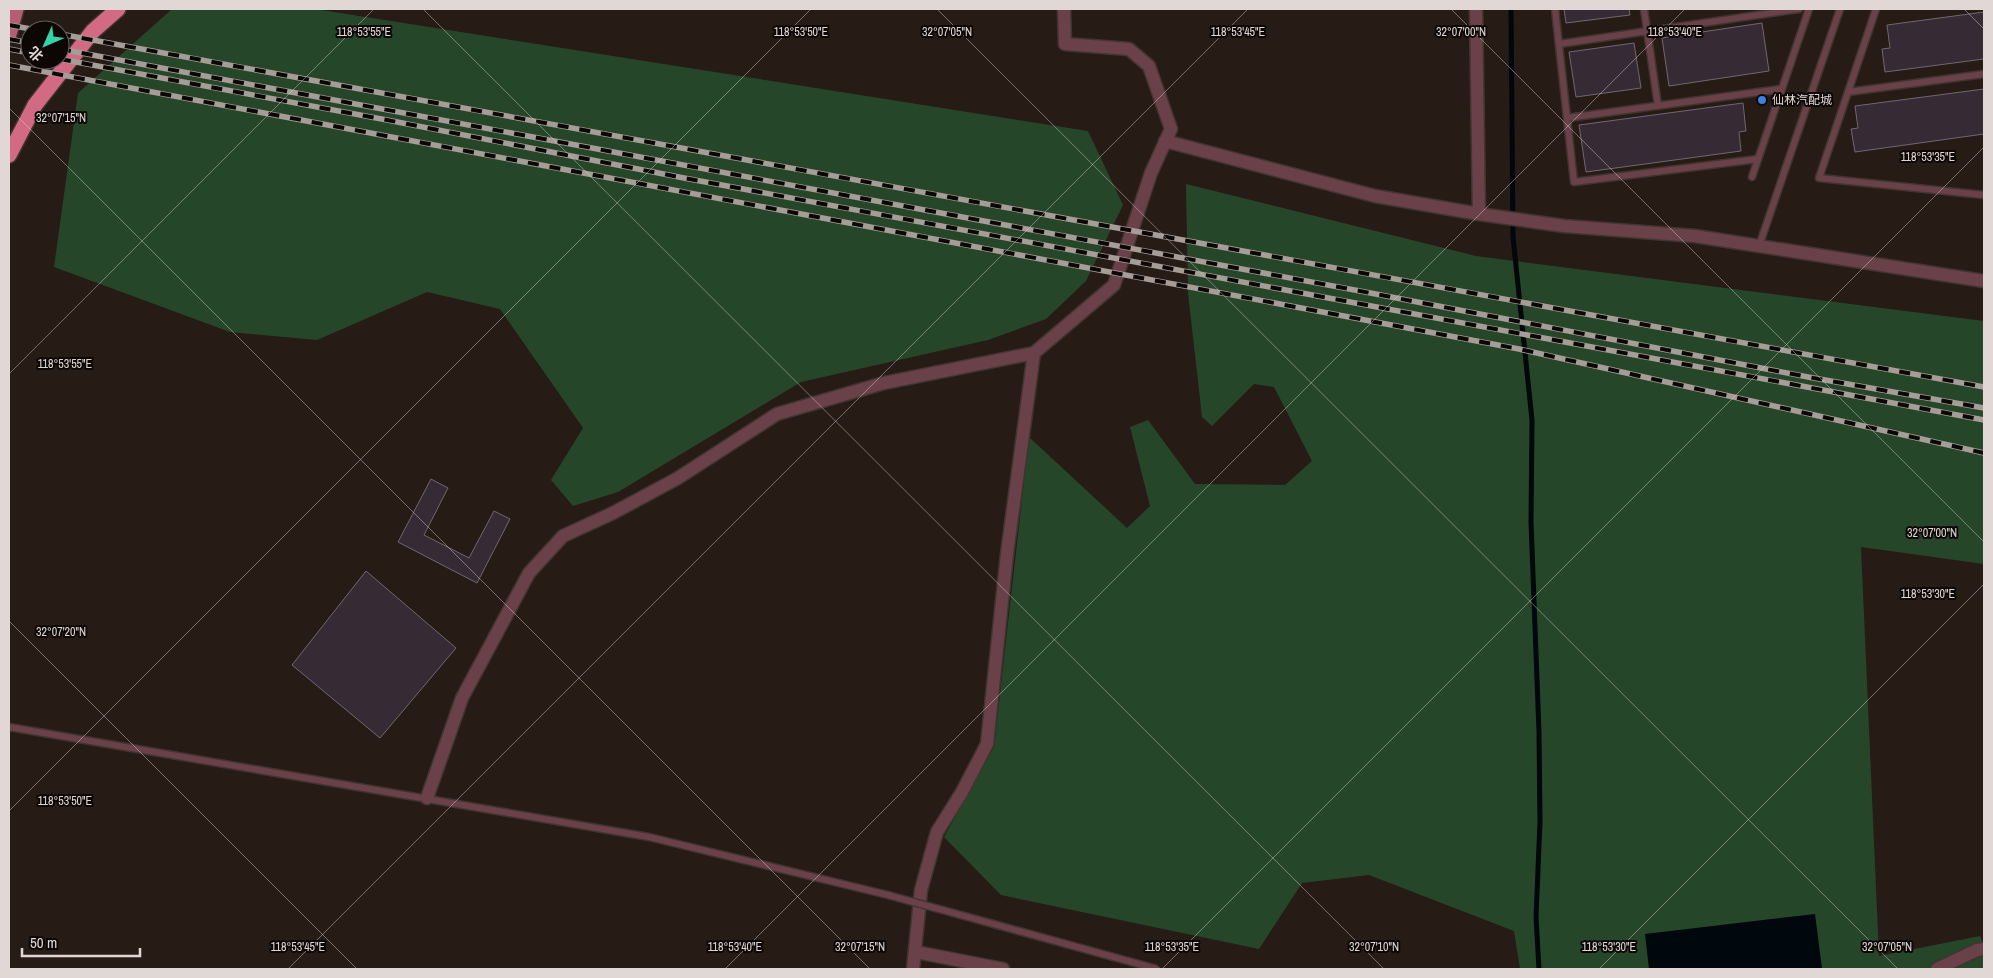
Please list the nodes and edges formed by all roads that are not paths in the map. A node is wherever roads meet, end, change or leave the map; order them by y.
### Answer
1 (16, 9) edge
2 (118, 9) edge
3 (1064, 9) edge
4 (1476, 9) edge
5 (1555, 9) edge
6 (1644, 9) edge
7 (1799, 9) edge
8 (1809, 9) edge
9 (1840, 9) edge
10 (1876, 9) edge
11 (1648, 31) junction
12 (9, 34) edge
13 (1559, 44) junction
14 (1984, 74) edge
15 (1782, 89) junction
16 (1848, 92) junction
17 (1658, 106) junction
18 (1567, 118) junction
19 (1165, 141) junction
20 (9, 155) edge
21 (1758, 159) junction
22 (1752, 178) dead end
23 (1984, 195) edge
24 (1479, 214) junction
25 (1759, 246) junction
26 (1984, 281) edge
27 (1034, 353) junction
28 (9, 727) edge
29 (427, 798) junction
30 (1984, 949) edge
31 (916, 952) junction
32 (913, 969) edge
33 (1003, 969) edge
34 (1157, 969) edge
35 (1937, 969) edge

1 - 12 main road
2 - 20 highway
3 - 19 street
4 - 24 street
5 - 13 lane
6 - 11 lane
7 - 11 lane
8 - 15 lane
9 - 25 lane
10 - 16 lane
11 - 13 lane
11 - 17 lane
13 - 18 lane
14 - 16 lane
15 - 17 lane
15 - 21 lane
16 - 23 lane
17 - 18 lane
18 - 21 lane
19 - 24 street
19 - 27 street
21 - 22 lane
24 - 25 street
25 - 26 street
27 - 29 street
27 - 31 street
28 - 29 lane
29 - 34 lane, bridge
30 - 35 street
31 - 32 street
31 - 33 street

